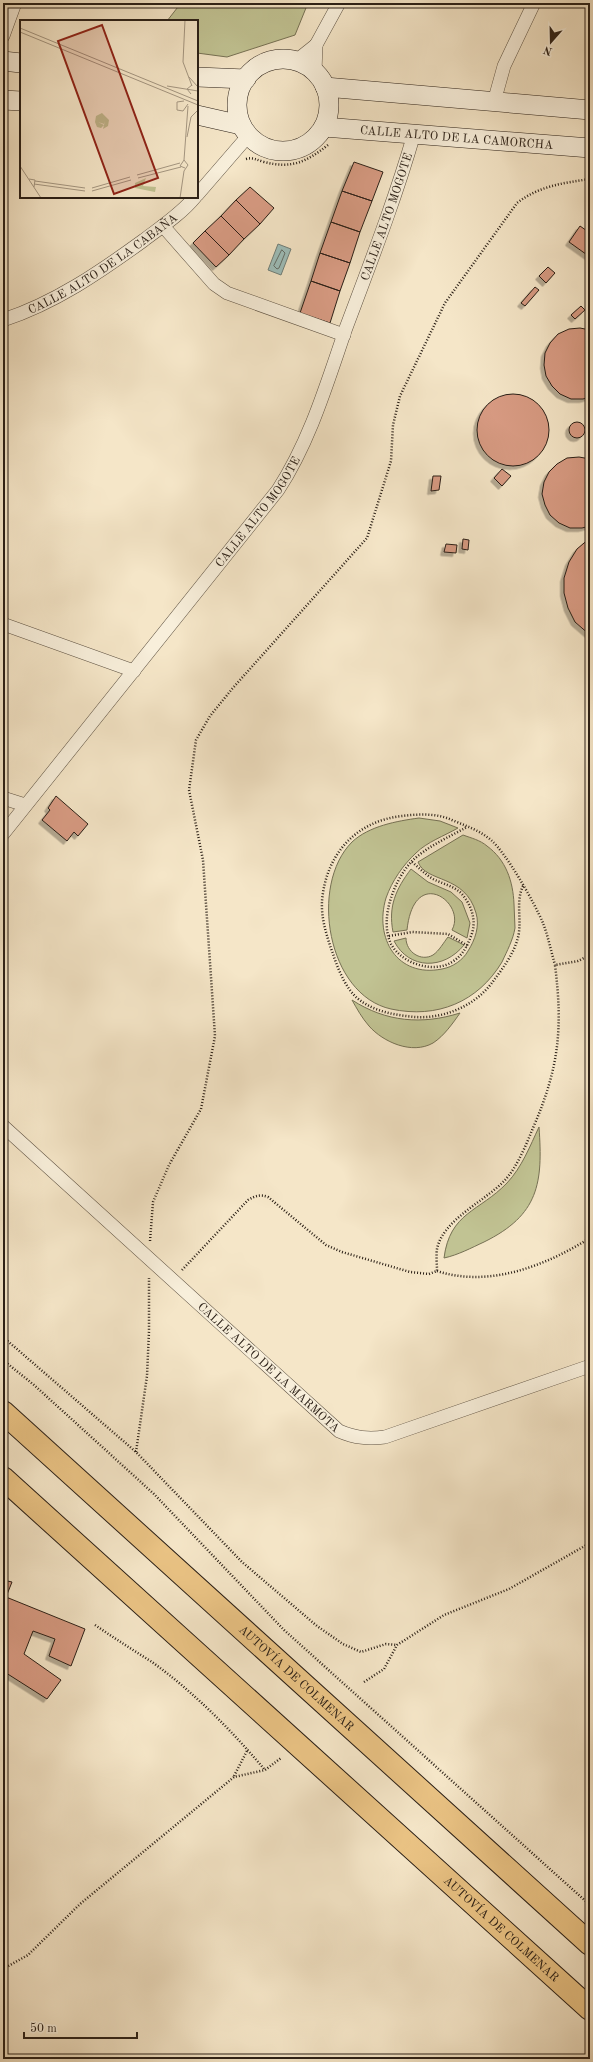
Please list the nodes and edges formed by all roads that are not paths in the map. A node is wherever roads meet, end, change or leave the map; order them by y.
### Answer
1 (15, 3) edge
2 (339, 3) edge
3 (534, 3) edge
4 (3, 36) edge
5 (316, 45) junction
6 (3, 61) edge
7 (296, 61) junction
8 (20, 63) edge
9 (198, 77) edge
10 (246, 79) junction
11 (320, 79) junction
12 (3, 100) edge
13 (20, 101) edge
14 (494, 102) junction
15 (590, 110) edge
16 (198, 115) edge
17 (324, 127) junction
18 (245, 130) junction
19 (414, 134) junction
20 (590, 148) edge
21 (198, 193) edge
22 (194, 198) edge
23 (163, 226) junction
24 (3, 320) edge
25 (344, 335) junction
26 (3, 624) edge
27 (134, 671) junction
28 (3, 798) edge
29 (25, 805) junction
30 (3, 834) edge
31 (3, 1126) edge
32 (590, 1366) edge
33 (3, 1412) edge
34 (3, 1478) edge
35 (590, 1944) edge
36 (590, 2009) edge

1 - 4 street
2 - 5 street
3 - 14 street
5 - 7 street
5 - 11 street
6 - 8 street
7 - 10 street
7 - 11 street
9 - 10 street
10 - 18 street
11 - 14 street
11 - 17 street
12 - 13 street
14 - 15 street
16 - 18 street
17 - 18 street
17 - 19 street, CALLE ALTO DE LA CAMORCHA
18 - 21 street, CALLE ALTO DE LA CABAÑA
19 - 20 street, CALLE ALTO DE LA CAMORCHA
19 - 25 street, CALLE ALTO MOGOTE
22 - 23 street, CALLE ALTO DE LA CABAÑA
23 - 24 street, CALLE ALTO DE LA CABAÑA
23 - 25 street
25 - 27 street, CALLE ALTO MOGOTE
26 - 27 street
27 - 29 street, CALLE ALTO MOGOTE
28 - 29 street
29 - 30 street, CALLE ALTO MOGOTE
31 - 32 street, CALLE ALTO DE LA MARMOTA
33 - 35 highway, AUTOVÍA DE COLMENAR
34 - 36 highway, AUTOVÍA DE COLMENAR

